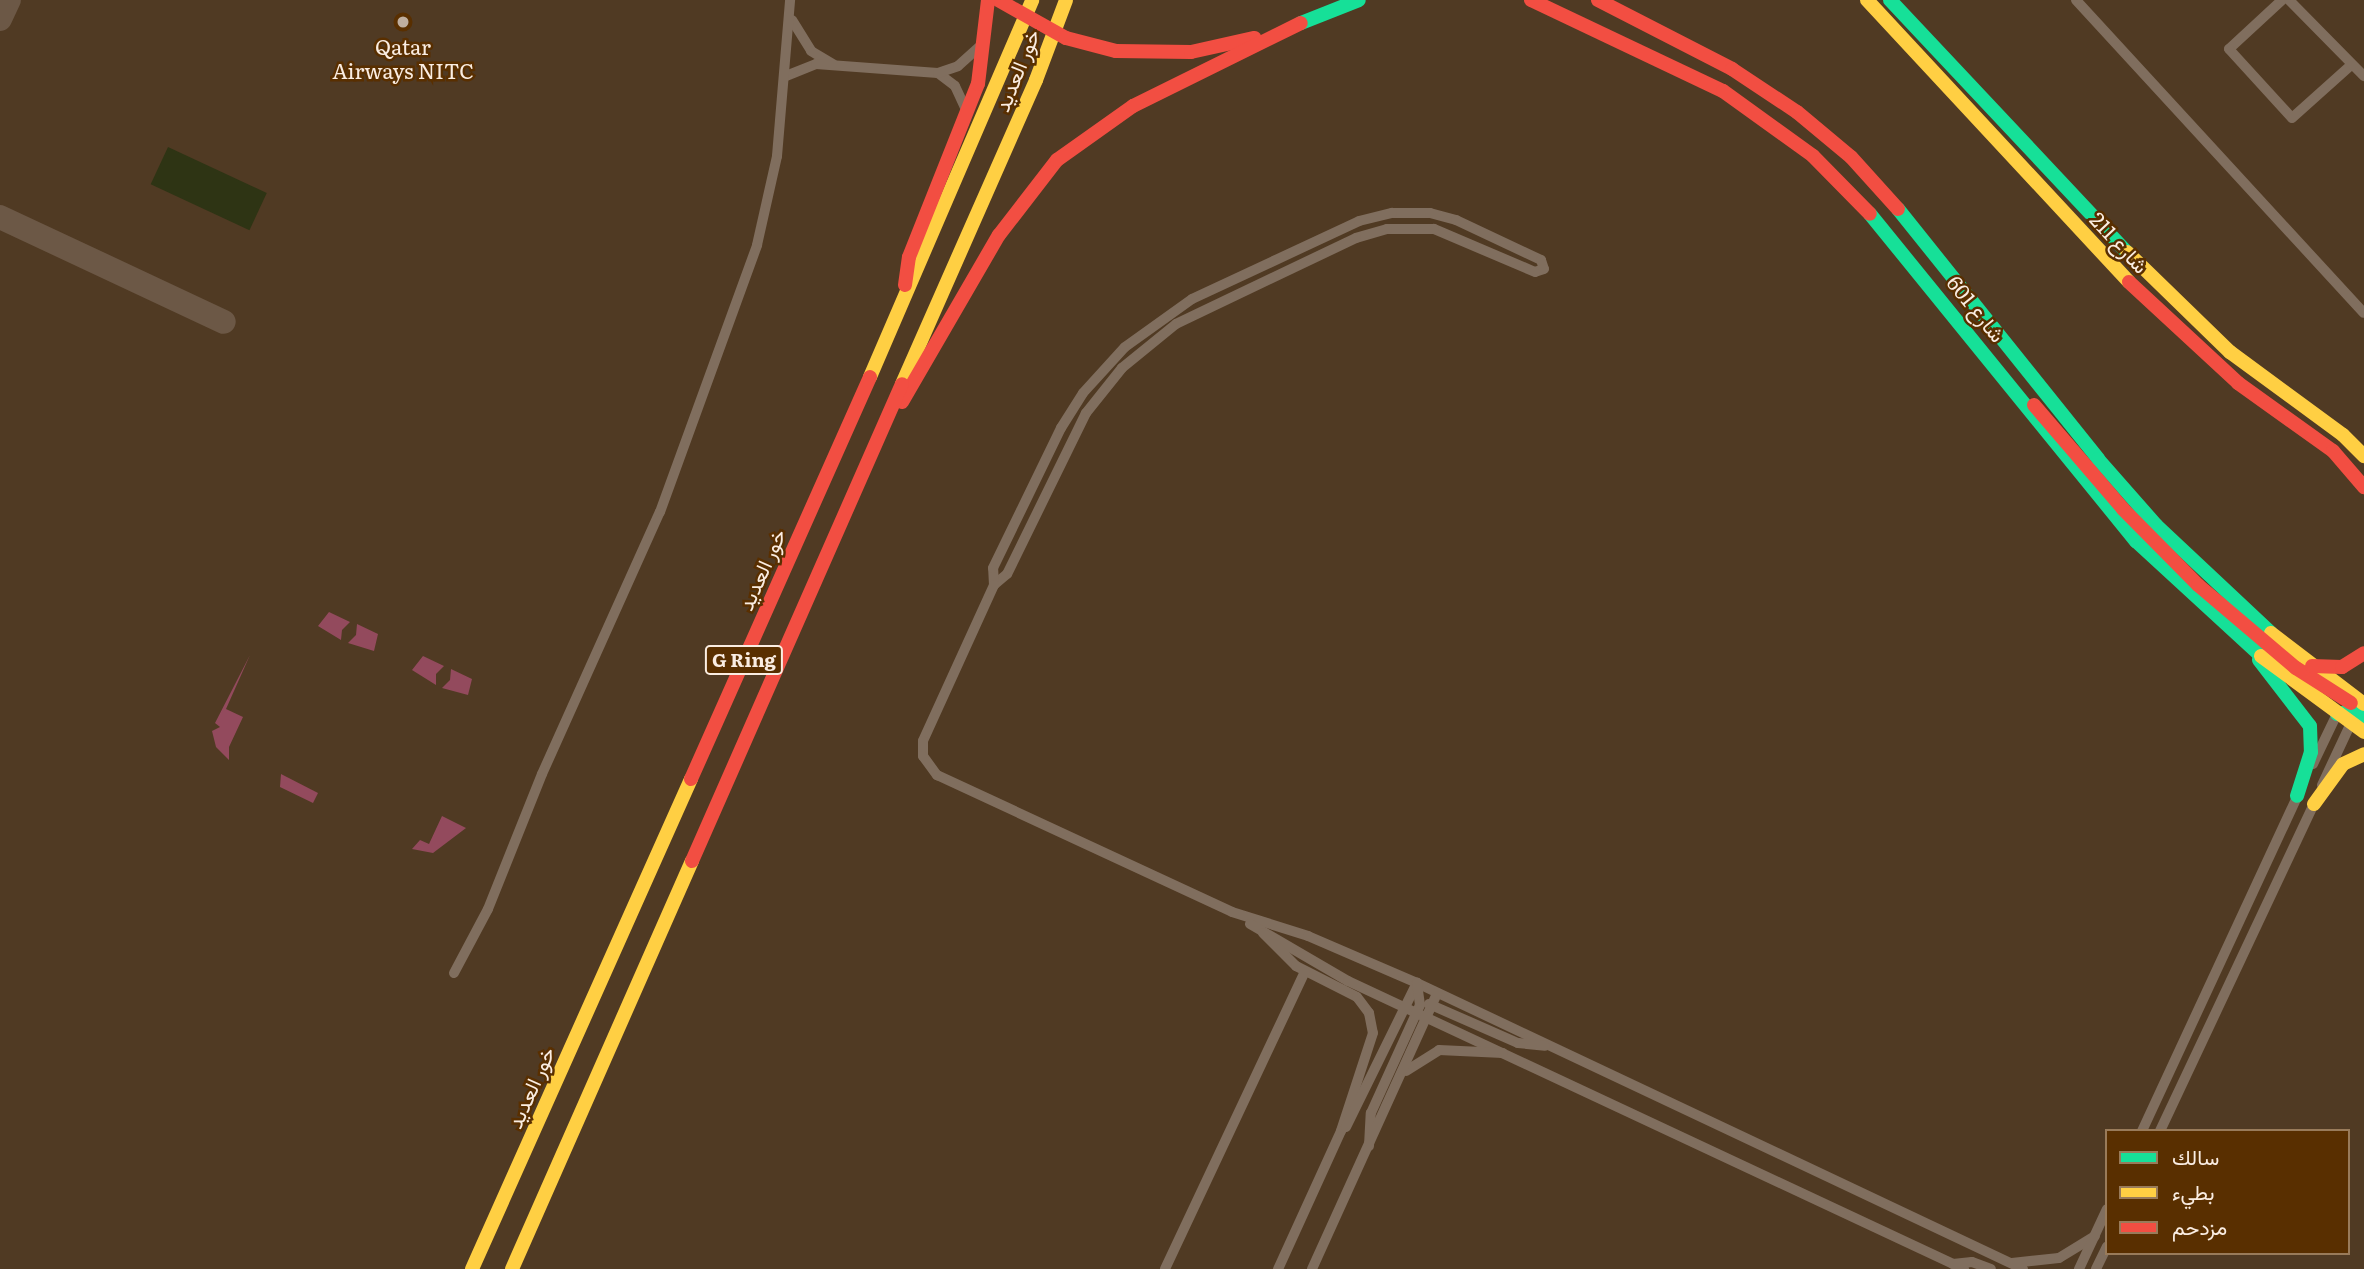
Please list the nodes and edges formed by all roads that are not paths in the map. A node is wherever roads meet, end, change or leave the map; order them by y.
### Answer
1 (790, 0) edge
2 (988, 0) edge
3 (998, 0) edge
4 (1032, 0) edge
5 (1066, 0) edge
6 (1359, 0) edge
7 (1531, 0) edge
8 (1598, 0) edge
9 (1867, 0) edge
10 (1889, 0) edge
11 (2078, 0) edge
12 (2282, 0) edge
13 (2289, 0) edge
14 (790, 17) junction
15 (1301, 23) junction
16 (986, 38) junction
17 (836, 66) junction
18 (2350, 66) junction
19 (938, 73) junction
20 (786, 76) junction
21 (2364, 76) edge
22 (967, 114) junction
23 (905, 299) junction
24 (2364, 313) edge
25 (2009, 381) junction
26 (873, 446) junction
27 (2364, 456) edge
28 (2364, 487) edge
29 (994, 585) junction
30 (2250, 648) junction
31 (2364, 653) edge
32 (2311, 666) junction
33 (2361, 710) edge
34 (2337, 714) junction
35 (2364, 732) edge
36 (2364, 754) edge
37 (2297, 796) junction
38 (2314, 804) junction
39 (1232, 912) junction
40 (1261, 930) junction
41 (1305, 972) junction
42 (454, 973) dead end
43 (1417, 983) junction
44 (1437, 993) junction
45 (1420, 1001) junction
46 (1432, 1005) junction
47 (1406, 1007) junction
48 (1423, 1014) junction
49 (1549, 1046) junction
50 (1504, 1053) junction
51 (1402, 1077) junction
52 (2143, 1129) edge
53 (2161, 1129) edge
54 (1341, 1131) junction
55 (1370, 1147) junction
56 (2105, 1214) edge
57 (2095, 1236) junction
58 (2105, 1250) edge
59 (2011, 1263) junction
60 (1952, 1264) junction
61 (472, 1269) edge
62 (512, 1269) edge
63 (1165, 1269) edge
64 (1278, 1269) edge
65 (1312, 1269) edge
66 (1964, 1269) edge
67 (1991, 1269) edge
68 (2023, 1269) edge
69 (2080, 1269) edge
70 (2095, 1269) edge

1 - 14 street
2 - 16 main road
3 - 15 main road
4 - 23 main road, خور العديد / G Ring
5 - 26 main road, خور العديد / G Ring
6 - 15 main road
7 - 25 main road, شارع 601
8 - 32 main road, شارع 601
9 - 28 main road, شارع 211
10 - 27 main road, شارع 211
11 - 24 street
12 - 18 street
13 - 18 street
14 - 17 street
14 - 20 street
15 - 26 main road
16 - 19 street
16 - 22 main road
17 - 19 street
17 - 20 street
18 - 21 street
19 - 22 street
20 - 42 street
22 - 23 main road
23 - 61 main road, خور العديد / G Ring
25 - 30 main road, شارع 601
25 - 33 main road
26 - 62 main road, خور العديد / G Ring
29 - 29 street
29 - 39 street
30 - 34 main road, شارع 601
30 - 37 main road
31 - 32 main road
32 - 33 main road, شارع 601
33 - 34 main road
33 - 35 main road, شارع 601
33 - 38 street
34 - 37 street
36 - 38 main road
37 - 52 street
38 - 53 street
39 - 40 street
39 - 43 street
40 - 41 street
40 - 47 street
41 - 54 street
41 - 63 street
43 - 44 street
43 - 45 street
43 - 47 street
44 - 46 street
44 - 49 street
45 - 46 street
45 - 47 street
45 - 48 street
46 - 48 street
46 - 49 street
47 - 48 street
47 - 54 street
48 - 50 street
48 - 51 street
48 - 55 street
49 - 59 street
50 - 51 street
50 - 60 street
51 - 55 street
54 - 64 street
55 - 65 street
56 - 57 street
57 - 59 street
57 - 69 street
58 - 70 street
59 - 68 street
60 - 66 street
60 - 67 street

